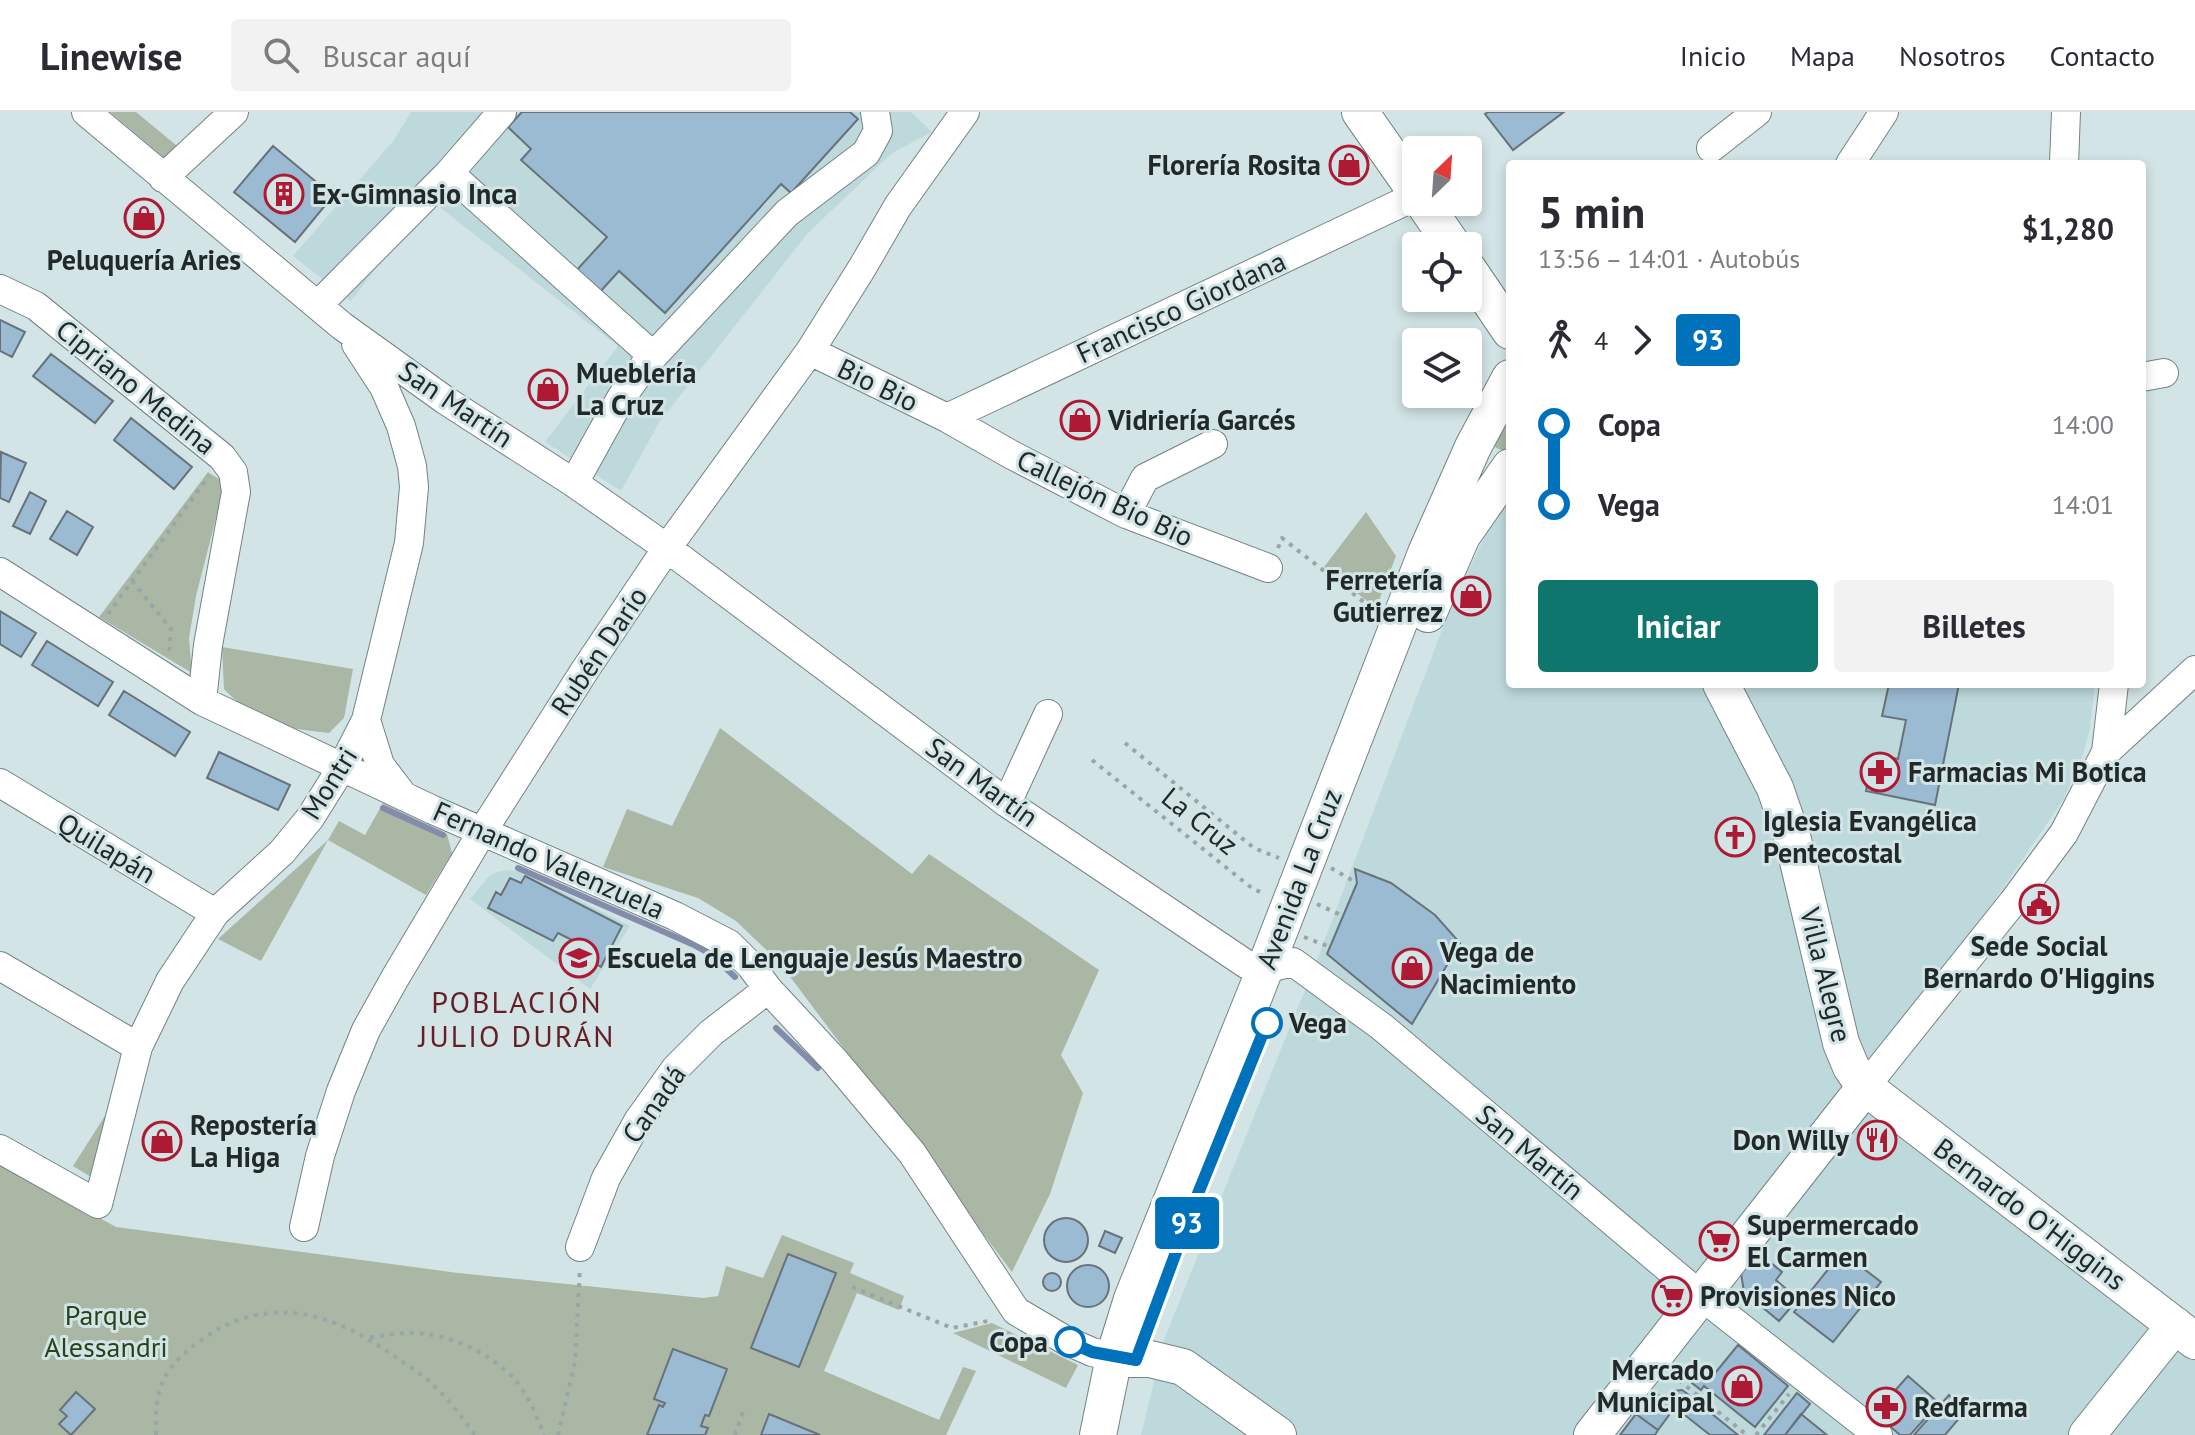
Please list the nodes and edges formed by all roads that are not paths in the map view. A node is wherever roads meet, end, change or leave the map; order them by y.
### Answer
1 (86, 112) edge
2 (234, 112) edge
3 (502, 112) edge
4 (875, 112) edge
5 (965, 112) edge
6 (1360, 112) edge
7 (1757, 112) edge
8 (2066, 112) edge
9 (1873, 117) edge
10 (1711, 148) dead end
11 (1852, 160) edge
12 (2064, 160) edge
13 (449, 173) junction
14 (1402, 174) edge
15 (163, 178) junction
16 (1402, 201) edge
17 (0, 289) edge
18 (1482, 290) edge
19 (318, 305) junction
20 (1506, 325) edge
21 (342, 326) junction
22 (810, 351) junction
23 (653, 356) junction
24 (1506, 385) edge
25 (445, 400) junction
26 (947, 418) junction
27 (401, 426) junction
28 (1213, 444) dead end
29 (1473, 447) junction
30 (1506, 468) edge
31 (1506, 472) edge
32 (574, 483) junction
33 (1126, 514) junction
34 (667, 548) junction
35 (1268, 568) road end
36 (0, 572) edge
37 (2195, 670) edge
38 (1729, 688) edge
39 (2114, 688) edge
40 (202, 701) junction
41 (1048, 714) dead end
42 (366, 720) junction
43 (2106, 752) junction
44 (342, 767) junction
45 (0, 783) edge
46 (403, 795) junction
47 (1007, 803) junction
48 (482, 832) junction
49 (1330, 873) junction
50 (215, 913) junction
51 (1305, 934) junction
52 (0, 966) edge
53 (768, 989) junction
54 (138, 1047) junction
55 (1865, 1087) junction
56 (0, 1149) edge
57 (304, 1227) dead end
58 (580, 1247) road end
59 (1701, 1296) junction
60 (2185, 1333) edge
61 (1124, 1359) junction
62 (1098, 1435) edge
63 (1122, 1435) edge
64 (1278, 1435) edge
65 (1592, 1435) edge
66 (1878, 1435) edge
67 (2087, 1435) edge

1 - 15 street, San Martín
2 - 15 street
3 - 13 street
4 - 23 street
5 - 22 street, Rubén Darío
6 - 14 main road
7 - 10 street
8 - 12 street
9 - 11 street
13 - 19 street
13 - 23 street
15 - 19 street, San Martín
16 - 26 street, Francisco Giordana
17 - 40 street, Cipriano Medina
18 - 20 main road
19 - 21 street, San Martín
21 - 25 street, San Martín
21 - 27 street, Montri
22 - 26 street, Bio Bio
22 - 34 street, Rubén Darío
23 - 32 street
24 - 29 main road, Avenida La Cruz
25 - 27 street
25 - 32 street, San Martín
26 - 33 street, Callejón Bio Bio
27 - 42 street, Montri
28 - 33 street
29 - 30 main road
29 - 49 main road, Avenida La Cruz
31 - 49 main road, Avenida La Cruz
32 - 34 street, San Martín
33 - 35 street, Callejón Bio Bio
34 - 47 street, San Martín
34 - 48 street, Rubén Darío
36 - 40 street, Fernando Valenzuela
37 - 43 street
38 - 55 main road, Villa Alegre
39 - 43 street
40 - 44 street, Fernando Valenzuela
41 - 47 street
42 - 44 street, Montri
42 - 46 street, Fernando Valenzuela
43 - 55 street
44 - 46 street, Fernando Valenzuela
44 - 50 street, Montri
45 - 50 street, Quilapán
46 - 48 street, Fernando Valenzuela
47 - 51 street, San Martín
48 - 53 street, Fernando Valenzuela
48 - 57 street, Rubén Darío
49 - 51 main road, Avenida La Cruz
50 - 54 street, Montri
51 - 59 street, San Martín
51 - 61 main road, Avenida La Cruz
52 - 54 street
53 - 58 street, Canadá
53 - 61 street, Fernando Valenzuela
54 - 56 street, Montri
55 - 59 main road
55 - 60 main road, Bernardo O'Higgins
59 - 65 main road
59 - 66 street, San Martín
60 - 67 main road
61 - 62 main road, Avenida La Cruz
61 - 63 main road, Avenida La Cruz
61 - 64 main road

